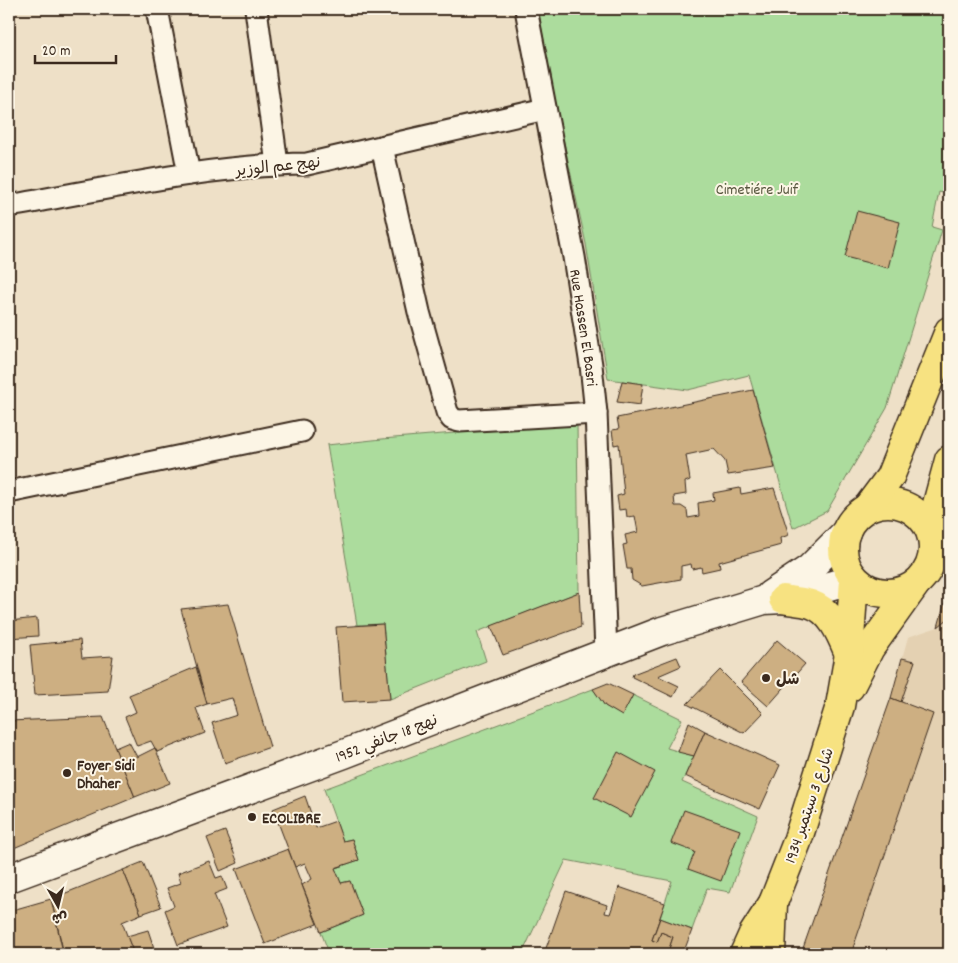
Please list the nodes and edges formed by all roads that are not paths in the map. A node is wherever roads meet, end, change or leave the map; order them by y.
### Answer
1 (157, 9) edge
2 (256, 9) edge
3 (526, 9) edge
4 (545, 109) junction
5 (382, 147) junction
6 (277, 164) junction
7 (189, 174) junction
8 (9, 206) edge
9 (949, 331) edge
10 (596, 413) junction
11 (302, 431) dead end
12 (949, 460) edge
13 (9, 492) edge
14 (867, 508) junction
15 (930, 530) junction
16 (846, 532) junction
17 (854, 579) junction
18 (915, 585) junction
19 (774, 599) junction
20 (606, 651) junction
21 (848, 654) junction
22 (840, 706) junction
23 (9, 878) edge
24 (773, 903) junction
25 (744, 954) edge
26 (771, 954) edge

1 - 7 street
2 - 6 street
3 - 4 street, Rue Hassen El Basri
4 - 5 street, نهج عم الوزير
4 - 10 street, Rue Hassen El Basri
5 - 6 street, نهج عم الوزير
5 - 10 street
6 - 7 street, نهج عم الوزير
7 - 8 street, نهج عم الوزير
9 - 14 main road
10 - 20 street, Rue Hassen El Basri
11 - 13 street
12 - 15 main road
14 - 15 main road
14 - 16 main road
15 - 18 main road
16 - 17 main road
16 - 19 main road
17 - 18 main road
17 - 19 main road, نهج 18 جانفي 1952
17 - 21 main road
18 - 22 main road
19 - 20 main road, نهج 18 جانفي 1952
19 - 21 main road
20 - 23 main road, نهج 18 جانفي 1952
21 - 22 main road
22 - 24 main road, شارع 3 سبتمبر 1934
24 - 25 main road
24 - 26 main road

